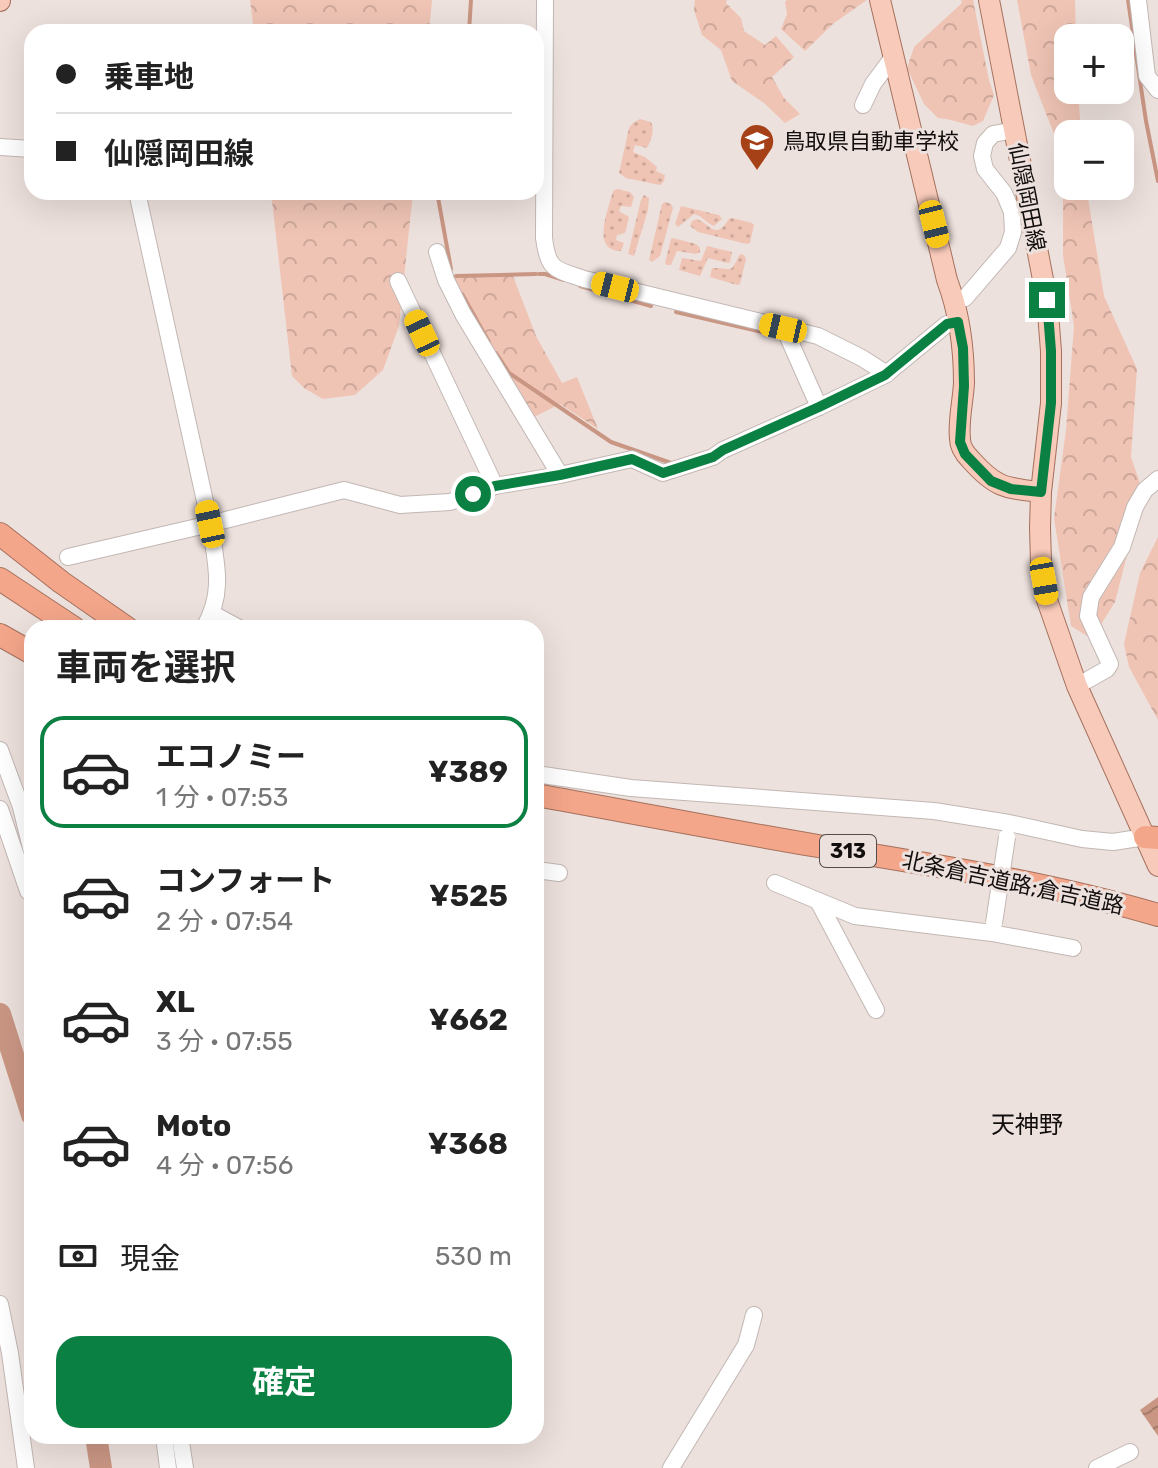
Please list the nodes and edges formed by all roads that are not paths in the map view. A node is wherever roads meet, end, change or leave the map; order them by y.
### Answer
1 (545, 0) edge
2 (880, 0) edge
3 (989, 0) edge
4 (1138, 0) edge
5 (893, 57) junction
6 (1158, 90) edge
7 (863, 105) dead end
8 (1015, 130) junction
9 (0, 147) edge
10 (24, 148) edge
11 (139, 200) edge
12 (437, 252) dead end
13 (398, 281) dead end
14 (956, 311) junction
15 (789, 330) junction
16 (887, 374) junction
17 (819, 407) junction
18 (560, 475) junction
19 (1158, 479) edge
20 (495, 486) junction
21 (1041, 492) junction
22 (210, 524) junction
23 (0, 534) edge
24 (68, 557) dead end
25 (0, 579) edge
26 (0, 595) edge
27 (39, 620) edge
28 (62, 620) edge
29 (116, 620) edge
30 (208, 620) edge
31 (0, 635) edge
32 (24, 648) edge
33 (1077, 686) junction
34 (0, 750) edge
35 (544, 775) edge
36 (544, 796) edge
37 (0, 809) edge
38 (544, 809) edge
39 (24, 819) edge
40 (1008, 830) junction
41 (1151, 837) edge
42 (1158, 866) edge
43 (544, 871) edge
44 (559, 873) dead end
45 (24, 879) edge
46 (775, 883) dead end
47 (818, 901) junction
48 (1158, 915) edge
49 (1158, 927) edge
50 (993, 928) junction
51 (1073, 948) dead end
52 (876, 1010) dead end
53 (0, 1304) edge
54 (754, 1315) dead end
55 (165, 1444) edge
56 (181, 1444) edge
57 (1130, 1452) dead end
58 (26, 1468) edge
59 (168, 1468) edge
60 (185, 1468) edge
61 (671, 1468) edge
62 (1097, 1468) edge

1 - 15 street
2 - 5 main road
3 - 8 main road, 仙隠岡田線
4 - 6 street
5 - 7 street
5 - 14 main road
8 - 14 street
8 - 21 main road, 仙隠岡田線
9 - 10 street
11 - 22 street
12 - 18 street
13 - 20 street
14 - 16 street
14 - 21 main road
15 - 16 street
15 - 17 street
16 - 17 street
17 - 18 street
18 - 20 street
19 - 33 street
20 - 22 street
21 - 33 main road, 仙隠岡田線
22 - 24 street
22 - 30 street
23 - 29 highway
25 - 28 highway
26 - 27 highway
31 - 32 highway
33 - 41 main road, 仙隠岡田線
34 - 39 street
35 - 40 street
36 - 48 highway, 北条倉吉道路;倉吉道路 / 313
37 - 45 street
38 - 49 highway, 北条倉吉道路;倉吉道路 / 313
40 - 41 street
40 - 50 street, bridge
41 - 42 main road, 仙隠岡田線
43 - 44 street
46 - 47 street
47 - 50 street
47 - 52 street
50 - 51 street
53 - 58 street
54 - 61 street
55 - 59 street
56 - 60 street
57 - 62 street

